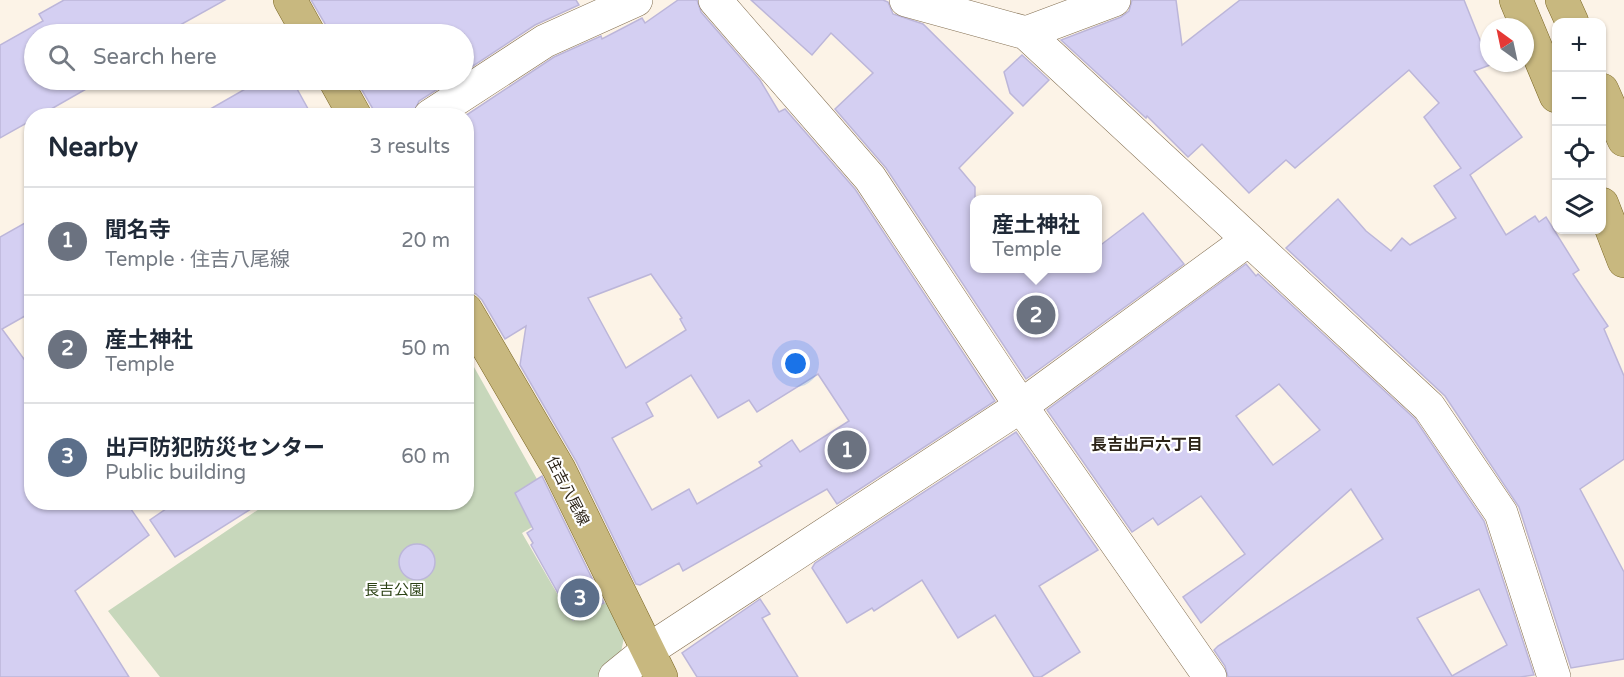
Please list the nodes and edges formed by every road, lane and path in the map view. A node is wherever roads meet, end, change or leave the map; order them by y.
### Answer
1 (290, 0) edge
2 (636, 0) edge
3 (715, 0) edge
4 (906, 0) edge
5 (1039, 0) edge
6 (1114, 0) edge
7 (1516, 0) edge
8 (1562, 0) edge
9 (1570, 18) edge
10 (303, 24) edge
11 (1026, 33) junction
12 (1552, 84) edge
13 (474, 87) edge
14 (341, 90) edge
15 (469, 90) edge
16 (1606, 99) edge
17 (351, 108) edge
18 (442, 108) edge
19 (1624, 140) edge
20 (1606, 214) edge
21 (1248, 240) junction
22 (1624, 261) edge
23 (474, 324) edge
24 (1021, 406) junction
25 (654, 664) edge
26 (615, 677) edge
27 (1210, 677) edge
28 (1554, 677) edge

1 - 10 main road
2 - 13 street
3 - 24 street
4 - 11 street
5 - 11 street
6 - 11 street
7 - 12 main road
8 - 9 main road
11 - 21 street
14 - 17 main road
15 - 18 street
16 - 19 main road
20 - 22 main road
21 - 24 street
21 - 28 street
23 - 25 main road, 住吉八尾線
24 - 25 street
24 - 27 street
25 - 26 street

